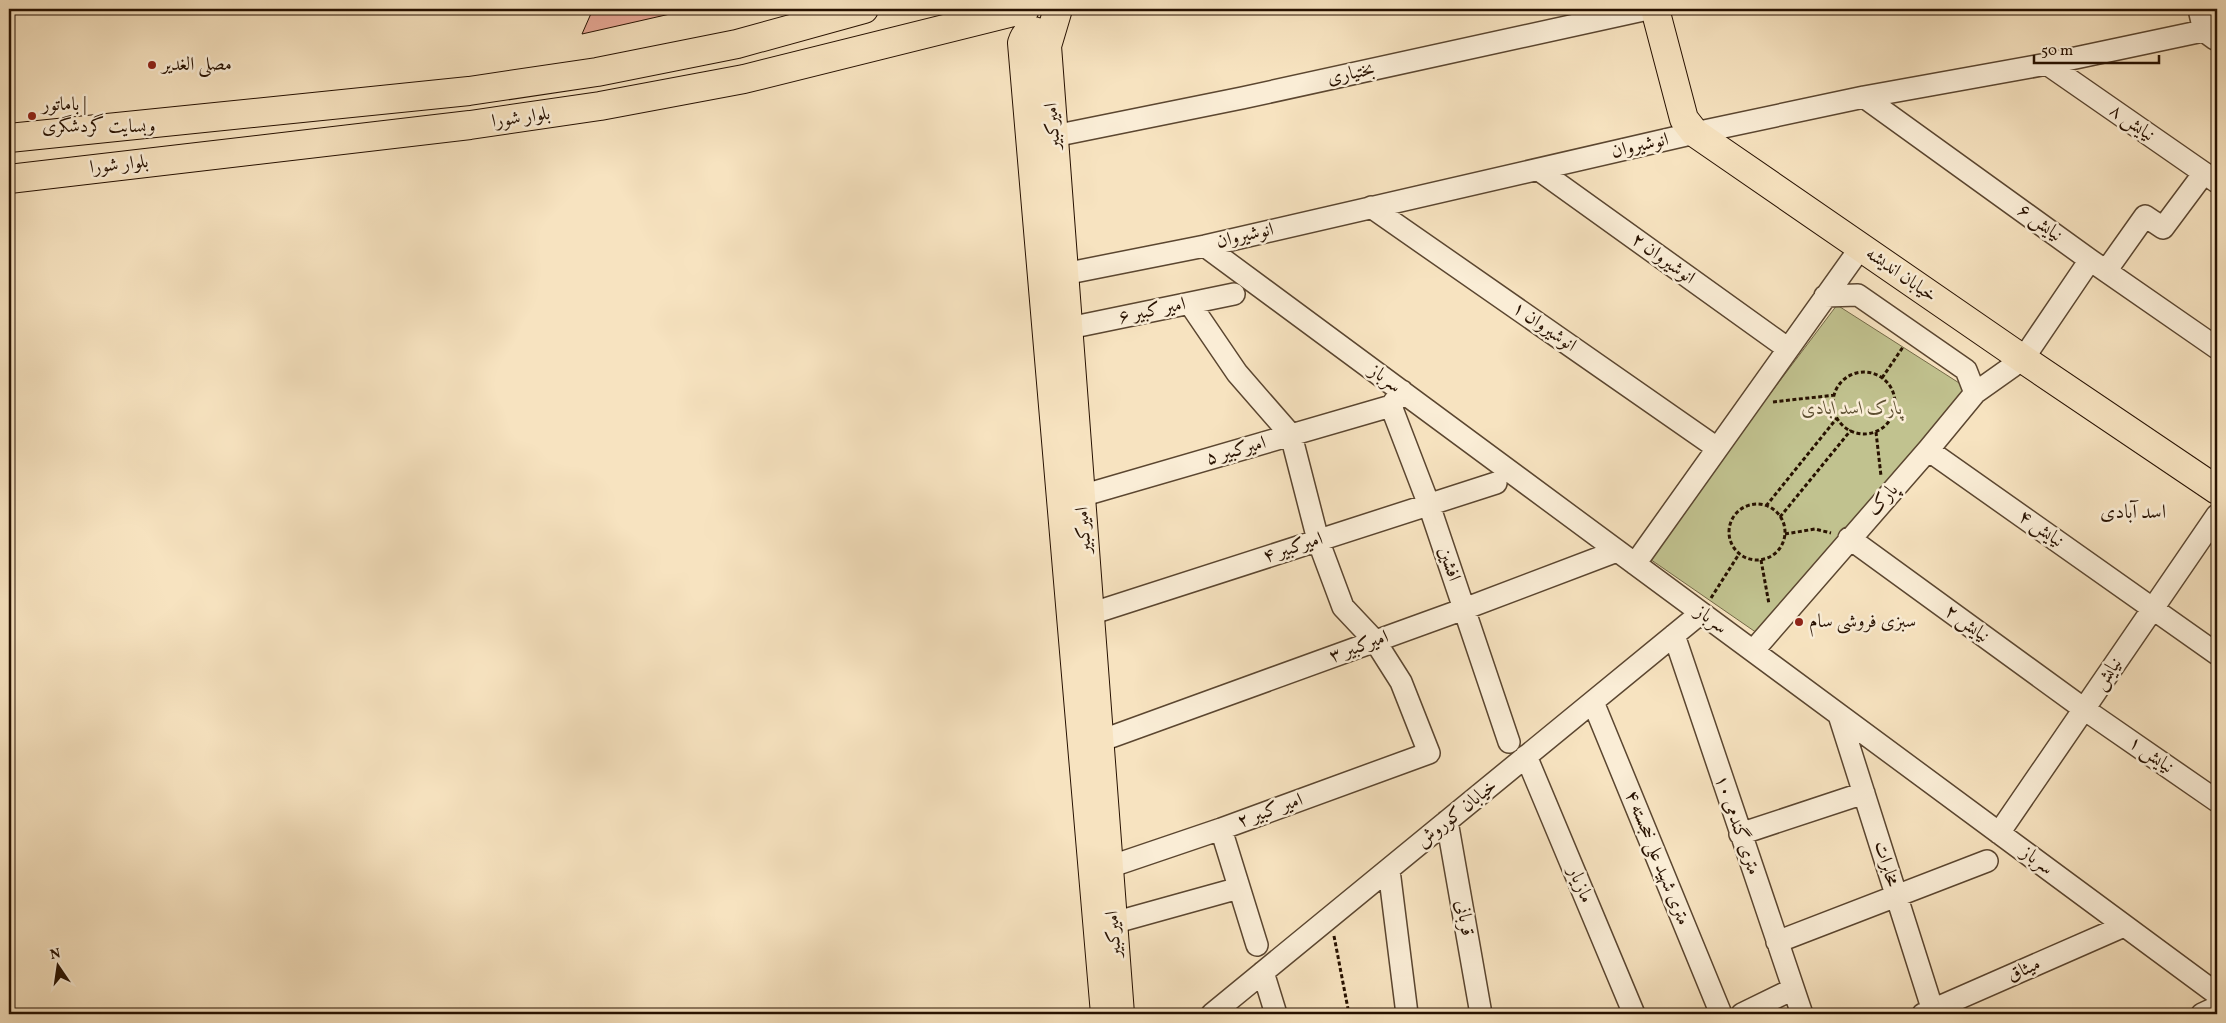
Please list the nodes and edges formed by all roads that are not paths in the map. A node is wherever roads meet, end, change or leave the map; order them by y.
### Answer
1 (864, 9) edge
2 (1025, 9) edge
3 (1058, 9) edge
4 (1648, 9) edge
5 (1655, 9) edge
6 (2199, 9) edge
7 (994, 17) junction
8 (2213, 33) edge
9 (1035, 51) junction
10 (2047, 64) junction
11 (1864, 96) junction
12 (1695, 133) junction
13 (1054, 136) junction
14 (9, 138) edge
15 (1538, 170) junction
16 (2211, 178) edge
17 (9, 179) edge
18 (1371, 207) junction
19 (1205, 246) junction
20 (1861, 247) junction
21 (2098, 265) junction
22 (1064, 274) junction
23 (1234, 294) dead end
24 (1825, 296) junction
25 (1190, 304) junction
26 (1069, 328) junction
27 (1787, 348) junction
28 (2217, 348) edge
29 (2023, 359) junction
30 (1974, 393) junction
31 (1396, 399) junction
32 (1291, 435) junction
33 (1717, 448) junction
34 (1928, 450) junction
35 (1496, 483) dead end
36 (2217, 490) edge
37 (1081, 496) junction
38 (1429, 504) junction
39 (2217, 515) edge
40 (1849, 538) junction
41 (1318, 540) junction
42 (1617, 551) junction
43 (1635, 564) junction
44 (2154, 608) junction
45 (1464, 609) junction
46 (1701, 613) junction
47 (1090, 614) junction
48 (1674, 635) junction
49 (1375, 642) junction
50 (1753, 651) junction
51 (2217, 654) edge
52 (1592, 702) junction
53 (2084, 709) junction
54 (1839, 715) junction
55 (1100, 741) junction
56 (1509, 742) dead end
57 (1526, 756) junction
58 (1094, 788) junction
59 (1864, 793) junction
60 (2217, 801) edge
61 (1448, 821) junction
62 (1221, 829) junction
63 (1999, 833) junction
64 (1740, 834) junction
65 (1987, 861) dead end
66 (1109, 867) junction
67 (1389, 870) junction
68 (1239, 888) junction
69 (1896, 896) junction
70 (1113, 923) junction
71 (2124, 926) junction
72 (1777, 942) junction
73 (1258, 945) dead end
74 (1263, 972) junction
75 (1793, 989) junction
76 (2217, 994) edge
77 (2217, 1007) edge
78 (1930, 1013) edge
79 (1104, 1014) edge
80 (1120, 1014) edge
81 (1212, 1014) edge
82 (1276, 1014) edge
83 (1407, 1014) edge
84 (1481, 1014) edge
85 (1634, 1014) edge
86 (1721, 1014) edge
87 (1742, 1014) edge
88 (1802, 1014) edge
89 (2202, 1014) edge

1 - 14 main road, بلوار شورا
2 - 7 main road, بلوار شورا
3 - 9 main road
4 - 13 street, بختیاری
5 - 12 main road, خیابان اندیشه
6 - 8 street
7 - 9 main road
7 - 17 main road, بلوار شورا
8 - 10 street, انوشیروان
9 - 13 main road, امیرکبیر
9 - 58 main road, امیرکبیر
10 - 11 street, انوشیروان
10 - 16 street, نیایش ۸
11 - 12 street, انوشیروان
11 - 21 street, نیایش ۶
12 - 15 street, انوشیروان
12 - 20 main road, خیابان اندیشه
13 - 22 main road, امیرکبیر
15 - 18 street, انوشیروان
15 - 27 street, انوشیروان ۲
16 - 21 street
18 - 19 street, انوشیروان
18 - 33 street, انوشیروان ۱
19 - 22 street, انوشیروان
19 - 31 street, سرباز
20 - 24 street
20 - 29 main road, خیابان اندیشه
21 - 28 street, نیایش ۶
21 - 29 street
22 - 26 main road, امیرکبیر
23 - 25 street, امیر کبیر ۶
24 - 27 street
24 - 30 street
25 - 26 street, امیر کبیر ۶
25 - 32 street
26 - 37 main road, امیرکبیر
27 - 33 street
29 - 30 street, پارک
29 - 36 main road, خیابان اندیشه
30 - 34 street, پارک
31 - 32 street, امیرکبیر ۵
31 - 38 street, افشین
31 - 42 street, سرباز
32 - 37 street, امیرکبیر ۵
32 - 41 street
33 - 43 street
34 - 40 street, پارک
34 - 44 street, نیایش ۴
35 - 38 street, امیرکبیر ۴
37 - 47 main road, امیرکبیر
38 - 41 street, امیرکبیر ۴
38 - 45 street, افشین
39 - 44 street, نیایش
40 - 50 street, پارک
40 - 53 street, نیایش ۲
41 - 47 street, امیرکبیر ۴
41 - 49 street
42 - 43 street, سرباز
42 - 45 street, امیرکبیر ۳
43 - 46 street, سرباز
44 - 51 street, نیایش ۴
44 - 53 street, نیایش
45 - 49 street, امیرکبیر ۳
45 - 56 street, افشین
46 - 48 street, خیابان کوروش
46 - 50 street, سرباز
47 - 55 main road, امیرکبیر
48 - 52 street, خیابان کوروش
48 - 64 street, ۱۰ متری گندمی
49 - 55 street, امیرکبیر ۳
49 - 62 street, امیر کبیر ۲
50 - 54 street, سرباز
52 - 57 street, خیابان کوروش
52 - 86 street, ۴ متری شهید علی خجسته
53 - 60 street, نیایش ۱
53 - 63 street, نیایش
54 - 59 street, مخابرات
54 - 63 street, سرباز
55 - 58 main road, امیرکبیر
57 - 61 street, خیابان کوروش
57 - 85 street, مازیار
58 - 66 main road, امیرکبیر
58 - 79 main road, امیرکبیر
59 - 64 street
59 - 69 street, مخابرات
61 - 67 street, خیابان کوروش
61 - 84 street, قربانی
62 - 66 street, امیر کبیر ۲
62 - 68 street
63 - 71 street, سرباز
64 - 72 street, ۱۰ متری گندمی
65 - 69 street
66 - 70 main road, امیرکبیر
67 - 74 street, خیابان کوروش
67 - 83 street
68 - 70 street
68 - 73 street
69 - 72 street
69 - 78 street, مخابرات
70 - 80 main road, امیرکبیر
71 - 76 street, سرباز
71 - 78 street, میثاق
72 - 75 street, ۱۰ متری گندمی
74 - 81 street, خیابان کوروش
74 - 82 street
75 - 87 street
75 - 88 street, ۱۰ متری گندمی
77 - 89 street

